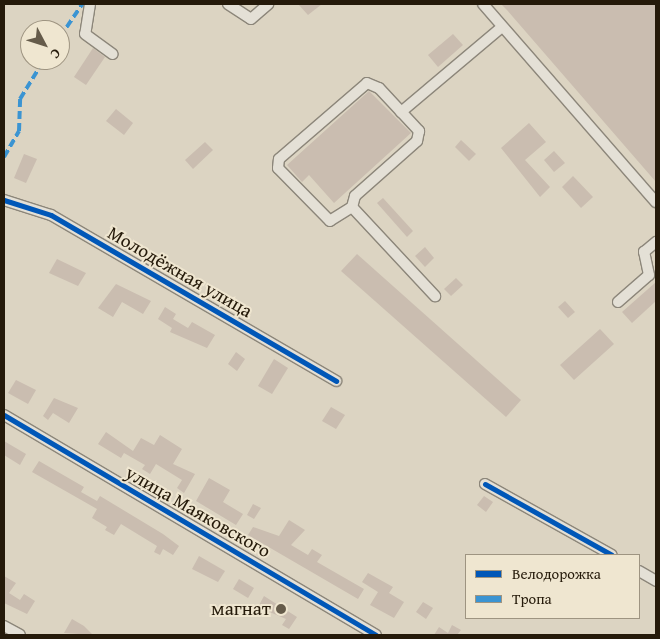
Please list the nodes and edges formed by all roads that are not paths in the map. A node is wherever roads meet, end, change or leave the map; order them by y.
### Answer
1 (90, 4) edge
2 (228, 4) edge
3 (268, 4) edge
4 (483, 4) edge
5 (502, 28) junction
6 (113, 54) dead end
7 (401, 112) junction
8 (4, 200) edge
9 (656, 202) edge
10 (352, 208) junction
11 (656, 242) edge
12 (435, 296) dead end
13 (618, 302) dead end
14 (336, 381) dead end
15 (4, 415) edge
16 (485, 484) dead end
17 (610, 554) edge
18 (640, 572) edge
19 (656, 581) edge
20 (4, 626) edge
21 (20, 635) edge
22 (376, 635) edge

1 - 6 street
2 - 3 street
4 - 5 street
5 - 7 street
5 - 9 street
7 - 10 street
7 - 10 street
8 - 14 street, Молодёжная улица
10 - 12 street
11 - 13 street
15 - 22 street, улица Маяковского
16 - 17 street
18 - 19 street
20 - 21 street

